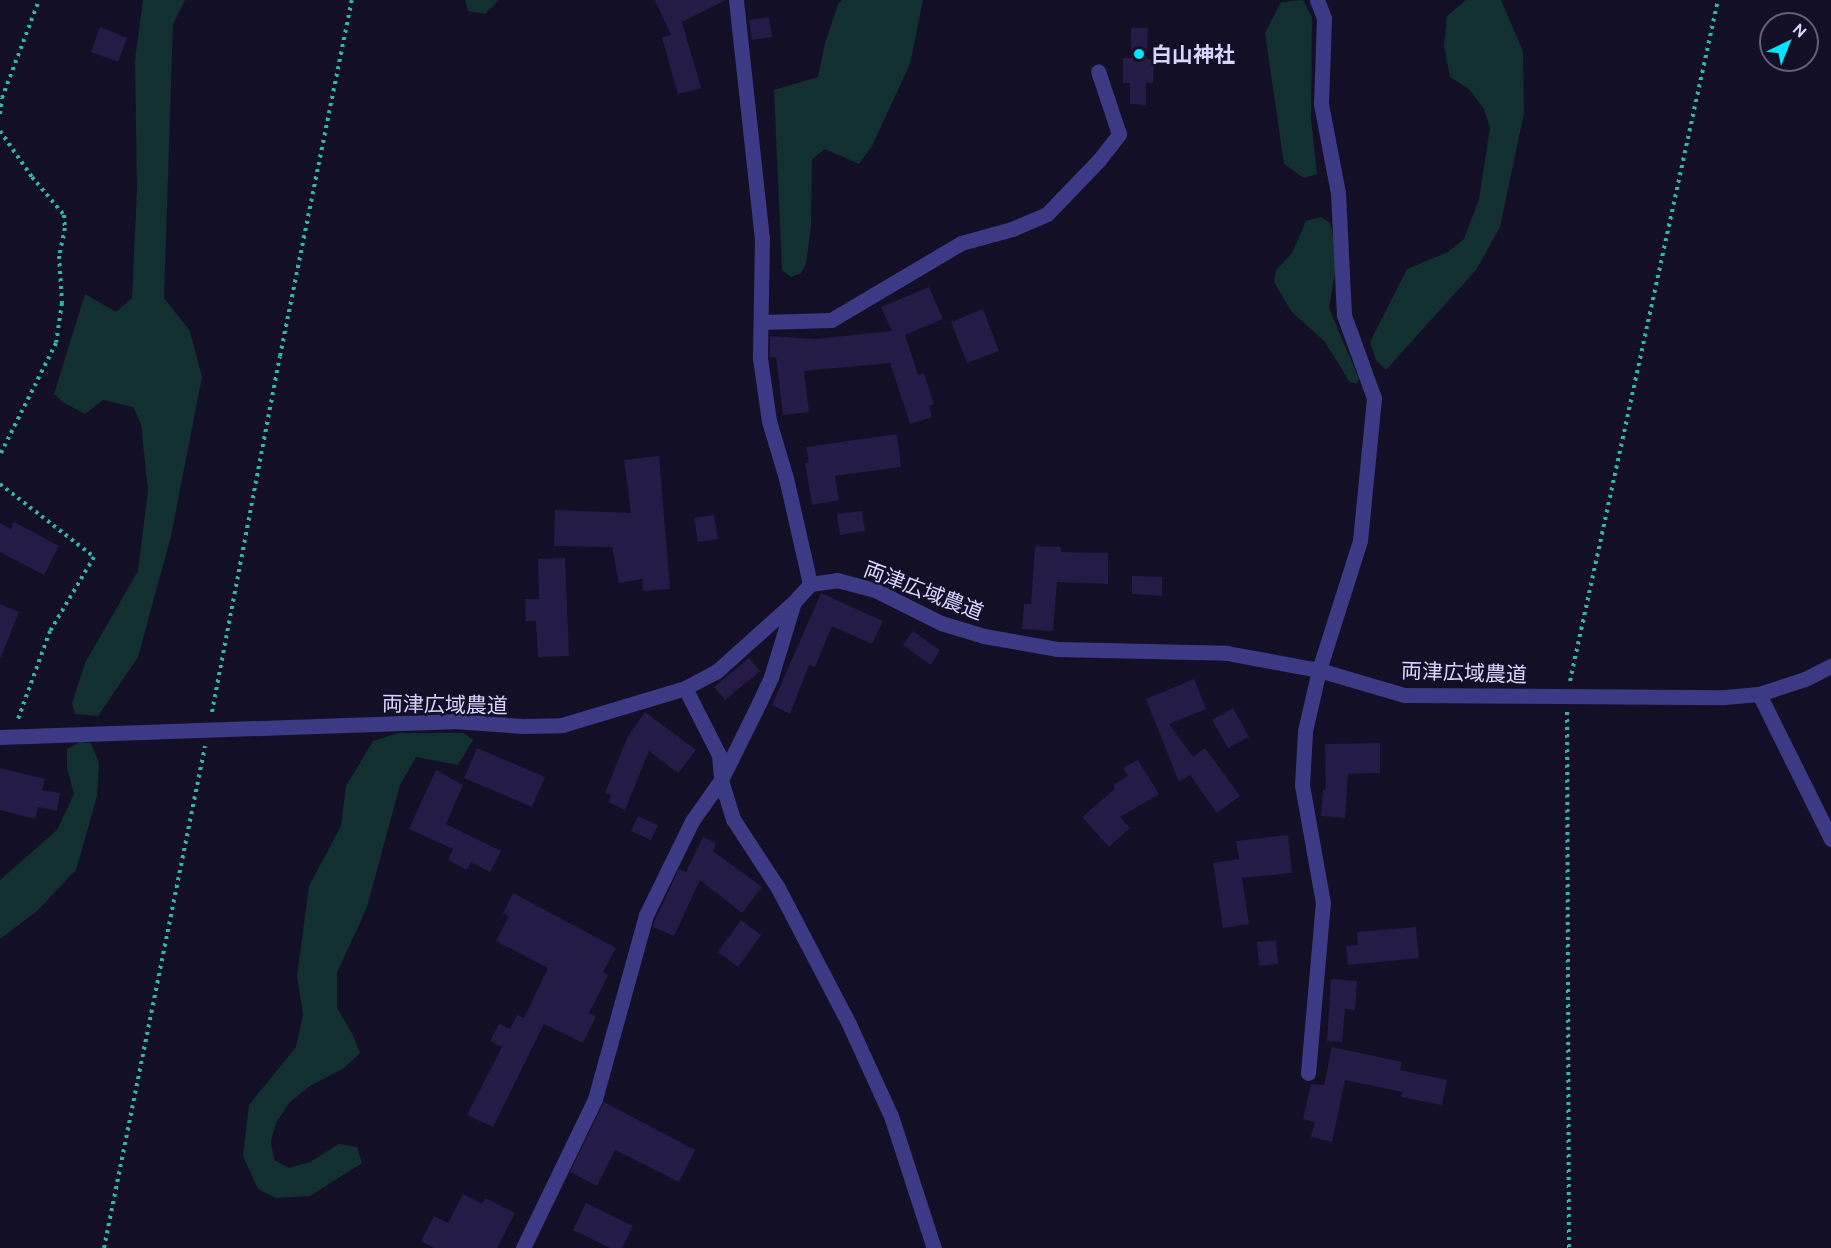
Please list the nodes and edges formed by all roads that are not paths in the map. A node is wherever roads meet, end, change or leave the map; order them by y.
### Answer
1 (736, 0) edge
2 (1317, 0) edge
3 (1098, 71) dead end
4 (762, 322) junction
5 (810, 584) junction
6 (794, 602) junction
7 (1831, 666) edge
8 (1319, 670) junction
9 (685, 688) junction
10 (1759, 693) junction
11 (6, 736) edge
12 (721, 780) junction
13 (1831, 839) edge
14 (1308, 1073) dead end
15 (523, 1248) edge
16 (934, 1248) edge

1 - 4 street
2 - 8 street
3 - 4 street
4 - 5 street
5 - 6 street, 両津広域農道
5 - 8 street, 両津広域農道
6 - 9 street, 両津広域農道
6 - 12 street
7 - 10 street, 両津広域農道
8 - 10 street, 両津広域農道
8 - 14 street
9 - 11 street, 両津広域農道
9 - 12 street
10 - 13 street
12 - 15 street
12 - 16 street

